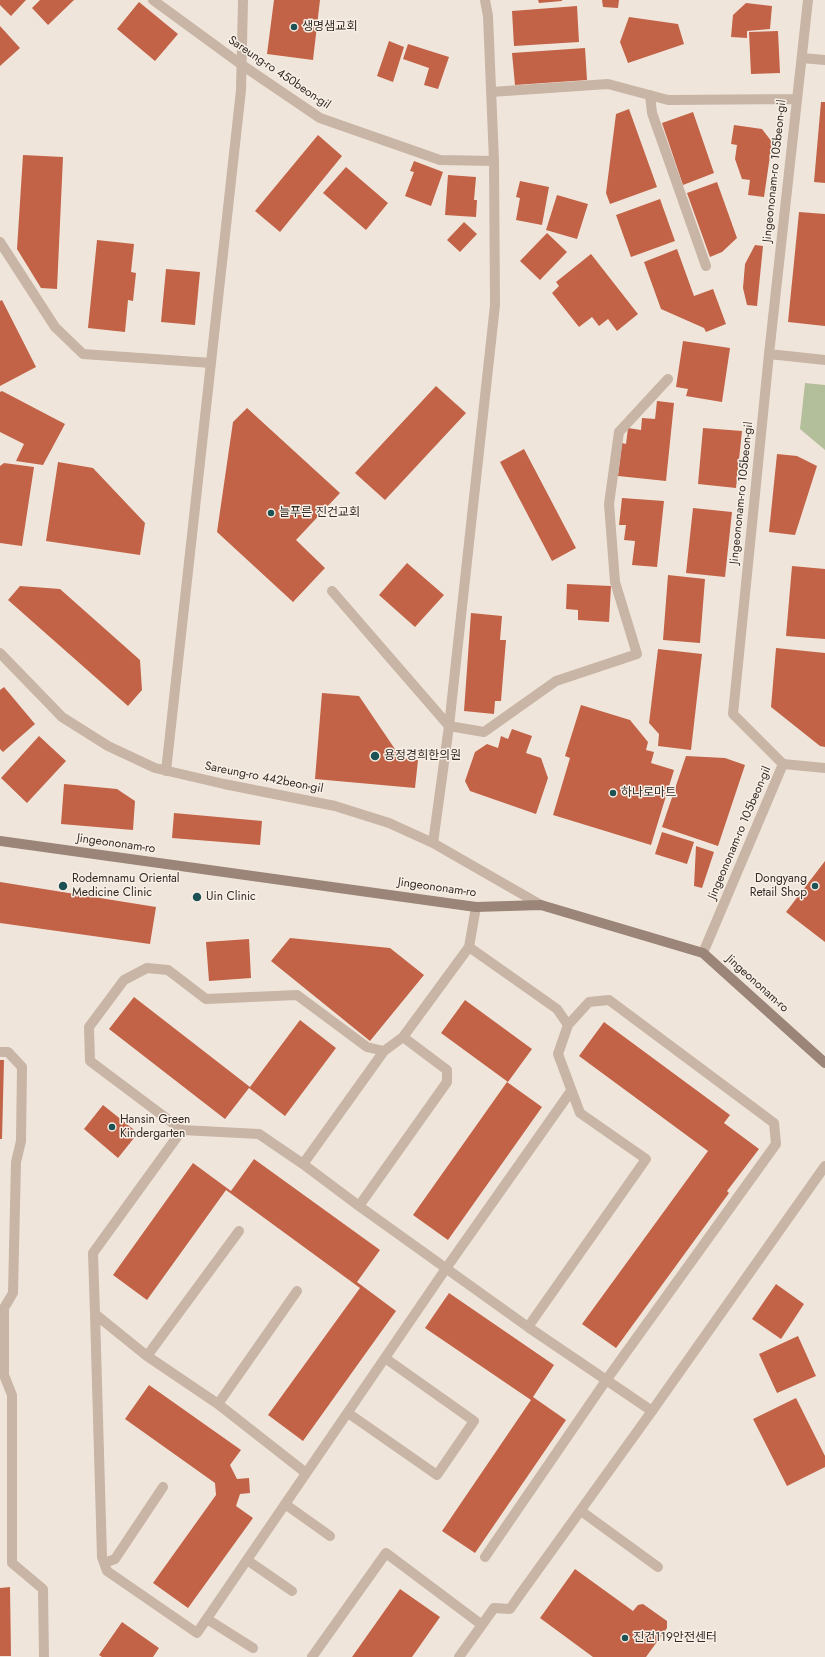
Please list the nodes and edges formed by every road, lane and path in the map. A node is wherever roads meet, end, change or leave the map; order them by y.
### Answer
1 (153, 0) edge
2 (243, 0) edge
3 (485, 0) edge
4 (808, 0) edge
5 (802, 58) junction
6 (825, 60) edge
7 (242, 65) junction
8 (491, 92) junction
9 (650, 95) junction
10 (796, 99) junction
11 (494, 160) junction
12 (0, 242) edge
13 (706, 266) dead end
14 (769, 354) junction
15 (825, 360) edge
16 (211, 363) junction
17 (668, 379) dead end
18 (332, 591) dead end
19 (0, 653) edge
20 (449, 726) junction
21 (783, 764) junction
22 (825, 768) edge
23 (166, 771) junction
24 (0, 841) edge
25 (433, 843) junction
26 (541, 906) junction
27 (476, 907) junction
28 (469, 948) junction
29 (702, 953) junction
30 (568, 1025) junction
31 (403, 1037) junction
32 (384, 1051) junction
33 (0, 1052) edge
34 (825, 1063) edge
35 (571, 1092) junction
36 (182, 1130) junction
37 (303, 1164) junction
38 (825, 1166) edge
39 (359, 1206) junction
40 (239, 1231) dead end
41 (446, 1268) junction
42 (298, 1290) dead end
43 (95, 1314) junction
44 (528, 1327) junction
45 (147, 1356) junction
46 (385, 1358) junction
47 (607, 1379) junction
48 (218, 1404) junction
49 (652, 1411) junction
50 (348, 1413) junction
51 (306, 1473) junction
52 (163, 1487) dead end
53 (285, 1504) junction
54 (581, 1511) junction
55 (330, 1536) dead end
56 (485, 1557) dead end
57 (247, 1560) junction
58 (104, 1563) junction
59 (658, 1567) dead end
60 (292, 1591) dead end
61 (207, 1619) junction
62 (482, 1625) junction
63 (252, 1648) dead end
64 (44, 1657) edge
65 (312, 1657) edge
66 (459, 1657) edge

1 - 7 street, Sareung-ro 450beon-gil
2 - 7 street
3 - 8 street
4 - 5 street, Jingeononam-ro 105beon-gil
5 - 6 street
5 - 10 street, Jingeononam-ro 105beon-gil
7 - 11 street, Sareung-ro 450beon-gil
7 - 16 street
8 - 9 street
8 - 11 street
9 - 10 street
9 - 13 street
10 - 14 street, Jingeononam-ro 105beon-gil
11 - 20 street
12 - 16 street
14 - 15 street
14 - 21 street, Jingeononam-ro 105beon-gil
16 - 23 street
17 - 20 street
18 - 20 street
19 - 23 street, Sareung-ro 442beon-gil
20 - 25 street
21 - 22 street
21 - 29 street, Jingeononam-ro 105beon-gil
23 - 25 street, Sareung-ro 442beon-gil
24 - 27 street, Jingeononam-ro
25 - 26 street, Sareung-ro 442beon-gil
26 - 27 street, Jingeononam-ro
26 - 29 street, Jingeononam-ro
27 - 28 street
28 - 30 street
28 - 31 street
29 - 34 street, Jingeononam-ro
30 - 35 street
30 - 47 street
31 - 32 street
31 - 39 street
32 - 36 street
32 - 37 street
33 - 64 street
35 - 41 street
35 - 44 street
36 - 37 street
36 - 43 street
37 - 39 street
38 - 49 street
39 - 41 street
40 - 45 street
41 - 44 street
41 - 46 street
42 - 48 street
43 - 45 street
43 - 58 street
44 - 47 street
45 - 48 street
46 - 50 street
46 - 50 street
47 - 49 street
47 - 56 street
48 - 51 street
49 - 54 street
50 - 51 street
51 - 53 street
52 - 58 street
53 - 55 street
53 - 57 street
54 - 59 street
54 - 62 street
57 - 60 street
57 - 61 street
58 - 61 street
61 - 63 street
62 - 65 street
62 - 66 street

